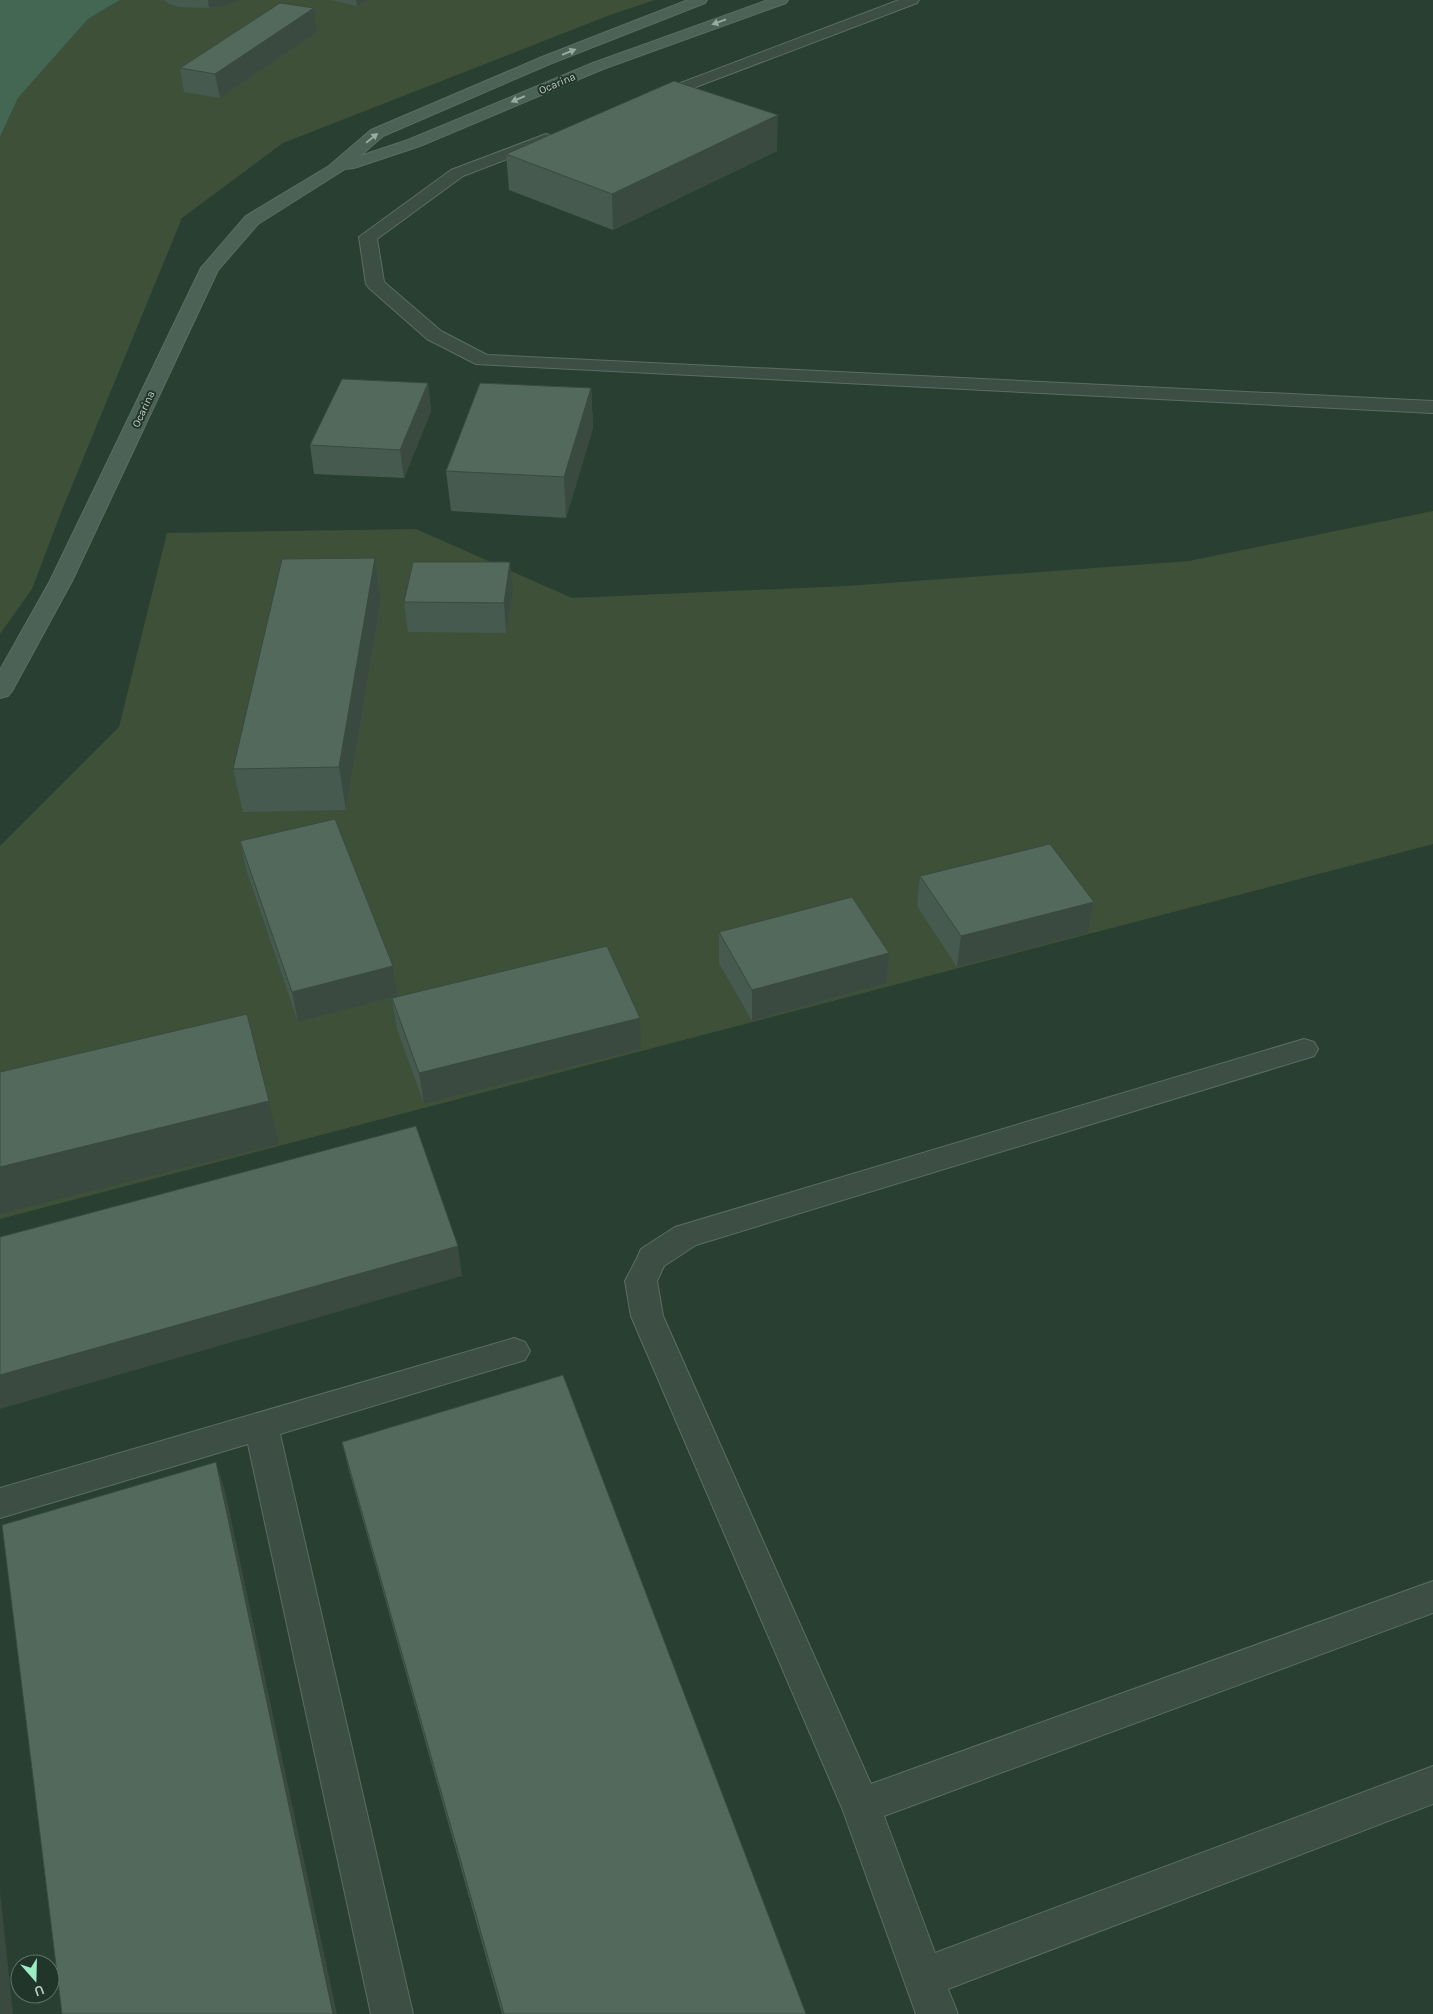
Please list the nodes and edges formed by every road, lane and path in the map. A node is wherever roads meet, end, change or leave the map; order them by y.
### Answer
1 (700, 0) edge
2 (781, 0) edge
3 (912, 0) edge
4 (725, 2) dead end
5 (752, 10) junction
6 (642, 102) edge
7 (559, 134) edge
8 (335, 170) junction
9 (1433, 407) edge
10 (0, 691) edge
11 (1304, 1049) dead end
12 (514, 1351) dead end
13 (261, 1425) junction
14 (0, 1503) edge
15 (1433, 1597) edge
16 (1433, 1786) edge
17 (861, 1806) junction
18 (924, 1978) junction
19 (392, 2014) edge
20 (937, 2014) edge

8 -> 1 street, Ocarina
2 - 5 street, Ocarina
3 - 6 street
4 - 5 street
5 -> 8 street, Ocarina
7 - 9 street
8 - 10 street, Ocarina
11 - 17 street
12 - 13 street
13 - 14 street
13 - 19 street
15 - 17 street
16 - 18 street
17 - 18 street
18 - 20 street

